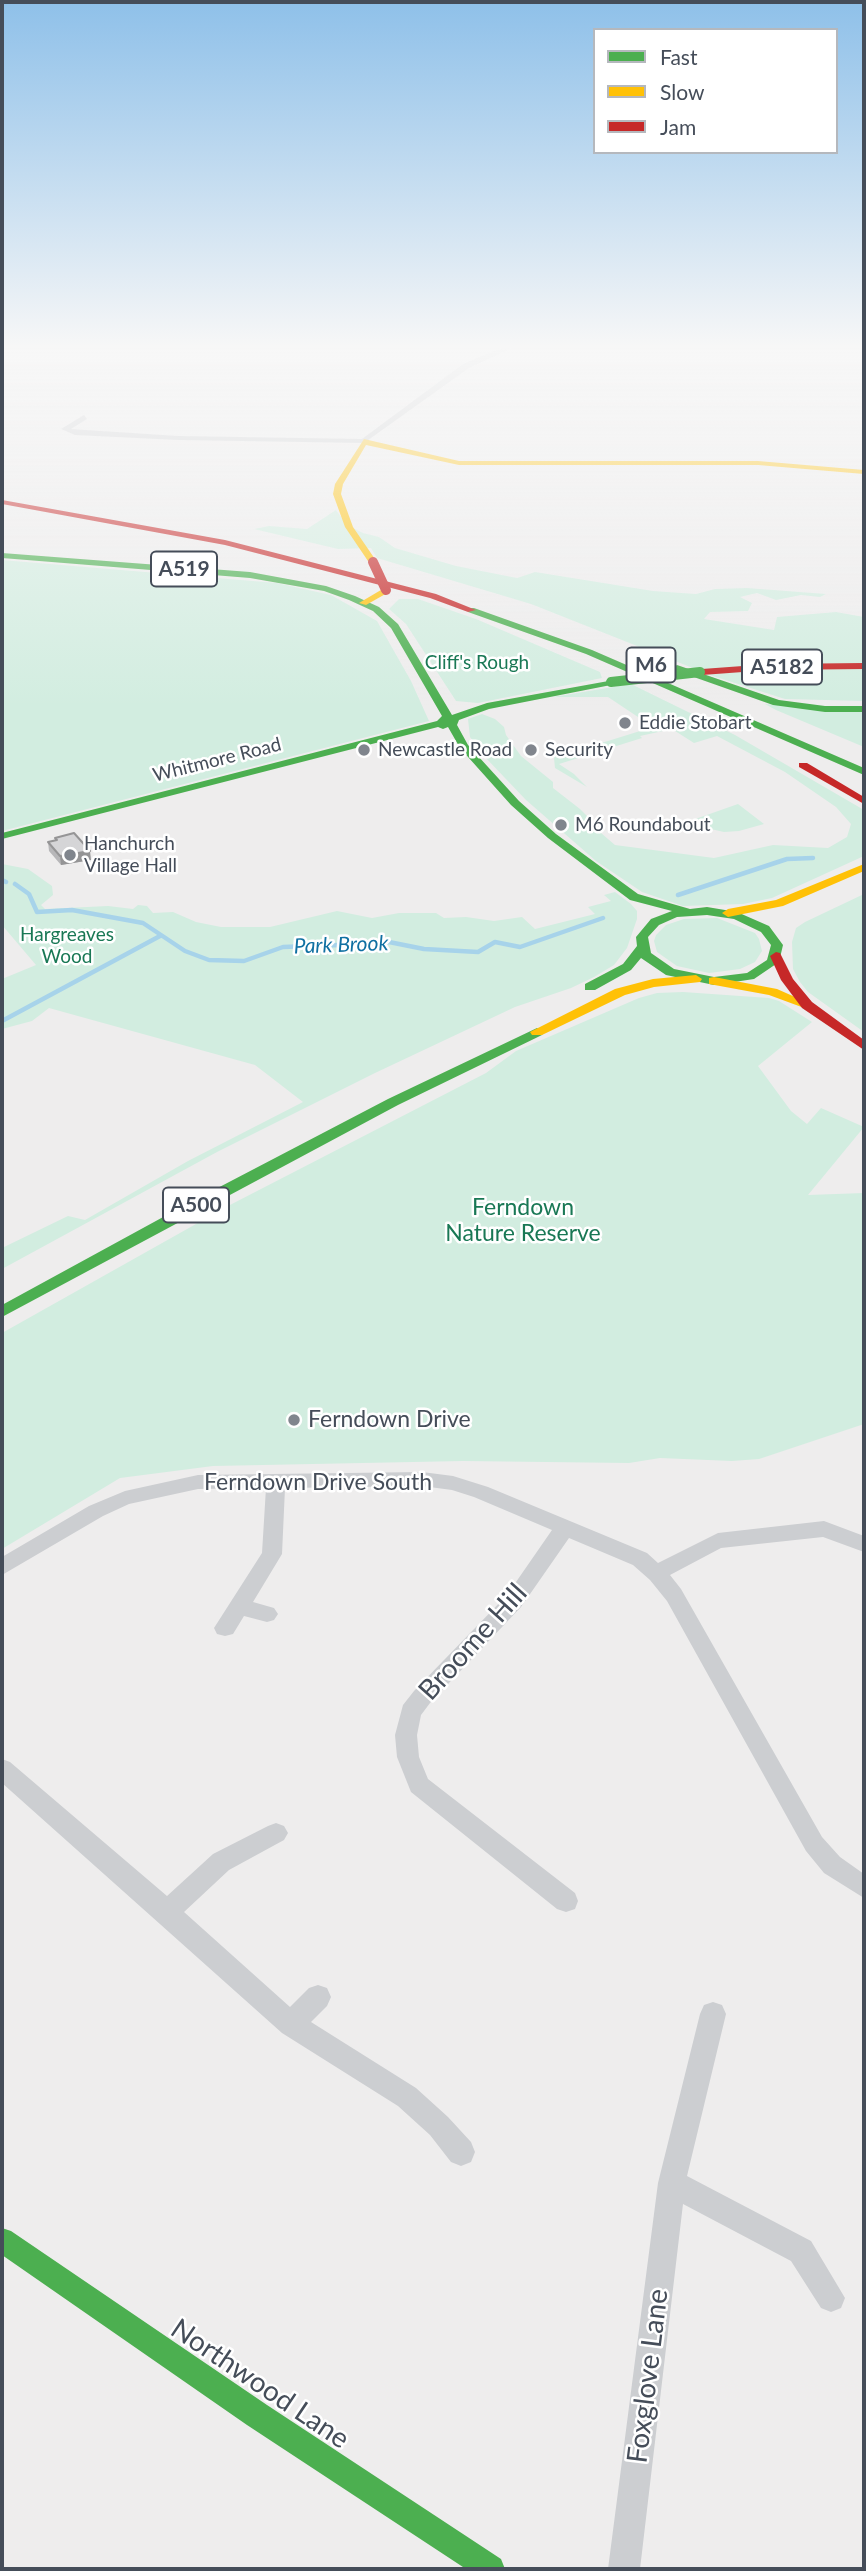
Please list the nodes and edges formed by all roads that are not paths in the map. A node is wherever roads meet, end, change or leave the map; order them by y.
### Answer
1 (349, 467) edge
2 (811, 467) edge
3 (864, 471) edge
4 (2, 492) edge
5 (2, 502) edge
6 (2, 555) edge
7 (434, 584) junction
8 (363, 603) junction
9 (487, 606) junction
10 (660, 661) dead end
11 (864, 666) edge
12 (864, 709) edge
13 (449, 720) junction
14 (411, 732) junction
15 (450, 738) junction
16 (472, 753) junction
17 (864, 757) edge
18 (864, 772) edge
19 (864, 801) edge
20 (2, 836) edge
21 (864, 867) edge
22 (864, 883) edge
23 (634, 897) junction
24 (688, 912) junction
25 (725, 913) junction
26 (781, 925) junction
27 (648, 928) junction
28 (642, 948) junction
29 (776, 956) junction
30 (696, 979) junction
31 (714, 981) junction
32 (569, 997) dead end
33 (807, 1005) junction
34 (864, 1046) edge
35 (2, 1312) edge
36 (276, 1481) junction
37 (565, 1528) junction
38 (864, 1544) edge
39 (2, 1567) edge
40 (657, 1574) junction
41 (240, 1606) junction
42 (267, 1614) dead end
43 (225, 1628) dead end
44 (2, 1769) edge
45 (276, 1833) dead end
46 (864, 1887) edge
47 (566, 1901) dead end
48 (167, 1912) junction
49 (318, 1997) dead end
50 (713, 2014) dead end
51 (291, 2024) junction
52 (461, 2152) dead end
53 (672, 2183) junction
54 (2, 2240) edge
55 (831, 2298) dead end
56 (491, 2569) edge
57 (624, 2569) edge

1 - 8 main road, bridge
2 - 3 main road
4 - 7 main road, M6
5 - 9 main road, M6
6 - 8 main road, A519
7 - 9 main road, M6
7 - 17 main road, M6
8 - 13 main road, A519
9 - 18 main road, M6
9 - 19 main road, M6
10 - 12 main road, M6
11 - 13 main road, A5182, bridge
13 - 14 main road, Whitmore Road
13 - 15 main road, A519
13 - 16 main road, A519
14 - 15 main road
14 - 20 main road, Whitmore Road
15 - 16 main road, A519
16 - 23 main road, A519
21 - 25 main road
22 - 26 main road
23 - 24 main road, A519
23 - 27 main road
24 - 25 main road
24 - 27 main road
25 - 26 main road
26 - 29 main road
27 - 28 main road
28 - 30 main road
28 - 32 main road
29 - 31 main road
29 - 33 main road
30 - 31 main road
30 - 35 main road, A500
31 - 33 main road
33 - 34 main road
36 - 37 street, Ferndown Drive South
36 - 39 street, Ferndown Drive South
36 - 41 street
37 - 40 street, Ferndown Drive South
37 - 47 street, Broome Hill
38 - 40 street
40 - 46 street, Ferndown Drive South
41 - 42 street
41 - 43 street
44 - 48 street
45 - 48 street
48 - 51 street
49 - 51 street
50 - 53 street, Foxglove Lane
51 - 52 street
53 - 55 street
53 - 57 street, Foxglove Lane
54 - 56 main road, Northwood Lane

